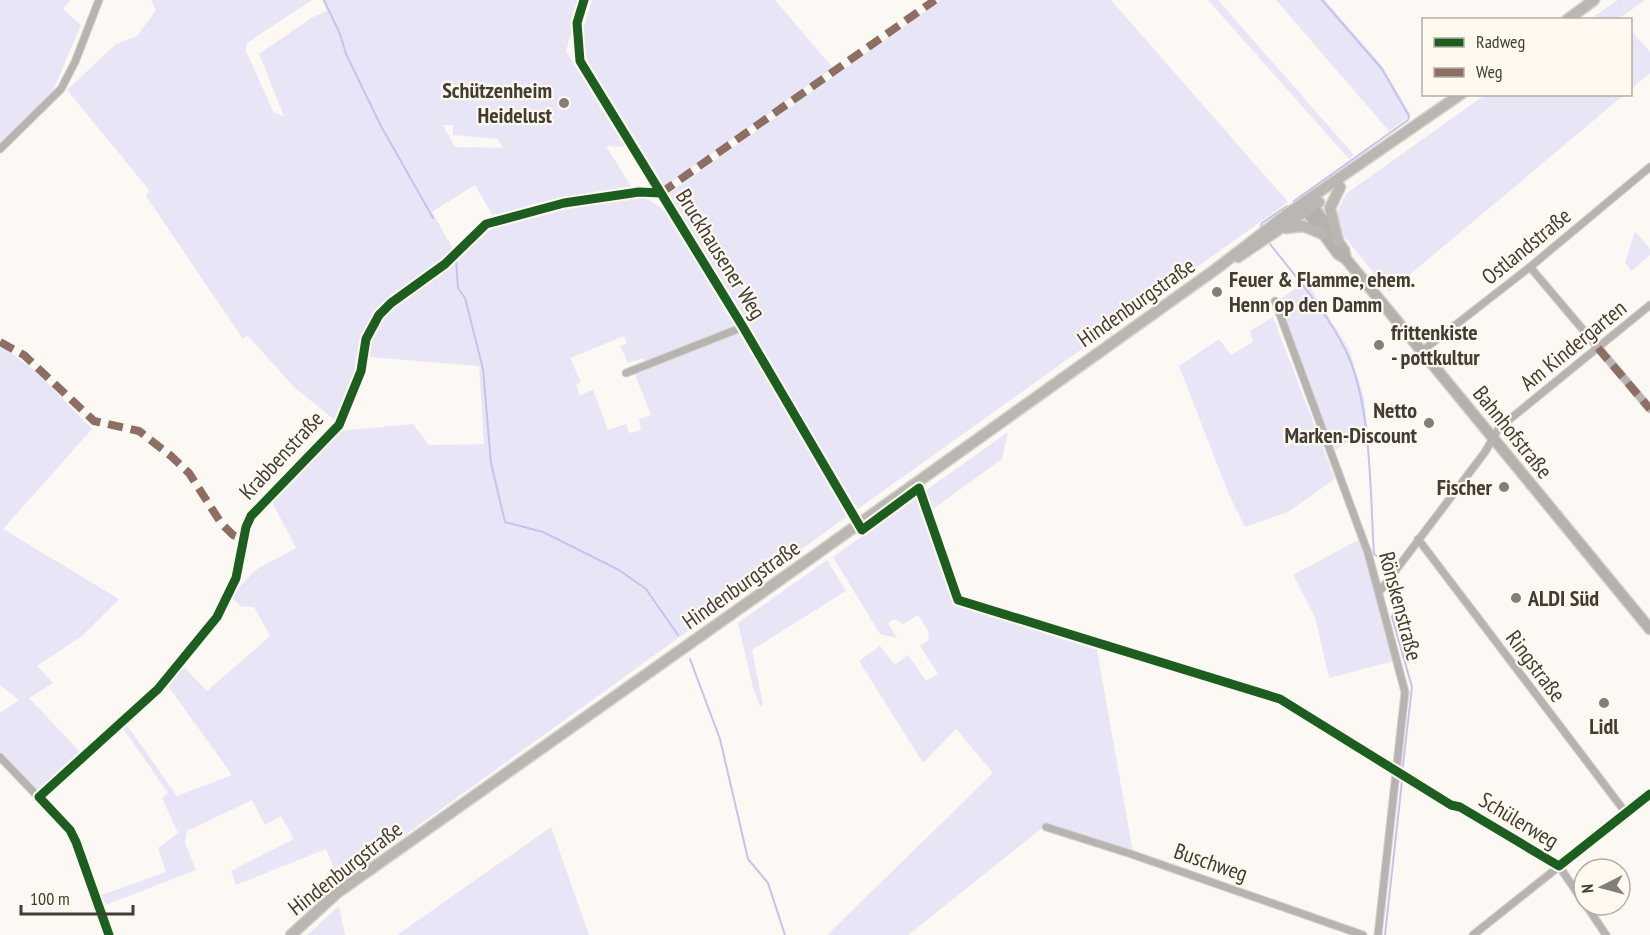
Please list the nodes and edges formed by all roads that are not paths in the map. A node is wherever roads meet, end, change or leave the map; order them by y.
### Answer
1 (99, 0) edge
2 (584, 0) edge
3 (1594, 0) edge
4 (1570, 18) edge
5 (1458, 96) edge
6 (1400, 138) junction
7 (0, 148) edge
8 (1650, 167) edge
9 (1340, 187) junction
10 (661, 193) junction
11 (1307, 206) junction
12 (1280, 229) junction
13 (1323, 234) junction
14 (1338, 241) junction
15 (1346, 259) junction
16 (1530, 267) junction
17 (1216, 269) junction
18 (1275, 302) dead end
19 (1650, 305) edge
20 (744, 327) junction
21 (1598, 348) junction
22 (1422, 351) junction
23 (626, 374) dead end
24 (1650, 409) edge
25 (1493, 438) junction
26 (857, 523) junction
27 (1418, 539) junction
28 (1380, 591) junction
29 (1650, 629) edge
30 (0, 758) edge
31 (1650, 794) edge
32 (39, 797) junction
33 (1460, 807) dead end
34 (1626, 813) junction
35 (1046, 827) dead end
36 (1559, 866) junction
37 (1572, 885) edge
38 (1594, 917) edge
39 (109, 935) edge
40 (291, 935) edge
41 (1363, 935) edge
42 (1378, 935) edge
43 (1473, 935) edge
44 (1606, 935) edge

1 - 7 street
2 - 10 street, Bruckhausener Weg
3 - 4 main road
5 - 6 main road, Hindenburgstraße
6 - 9 main road, Hindenburgstraße
6 - 11 main road, Hindenburgstraße
8 - 16 street, Ostlandstraße
9 - 11 main road, Hindenburgstraße
9 - 14 main road
10 - 20 street, Bruckhausener Weg
10 - 32 street, Krabbenstraße
11 - 12 main road, Hindenburgstraße
11 - 13 street, Bahnhofstraße
11 - 14 street, Bahnhofstraße
11 - 17 main road, Hindenburgstraße
12 - 13 main road
12 - 17 main road, Hindenburgstraße
13 - 15 street, Bahnhofstraße
14 - 15 street, Bahnhofstraße
15 - 22 street, Bahnhofstraße
16 - 21 street
16 - 22 street, Ostlandstraße
17 - 26 main road, Hindenburgstraße
18 - 28 street, Rönskenstraße
19 - 21 street, Am Kindergarten
20 - 23 street
20 - 26 street, Bruckhausener Weg
21 - 24 street
21 - 25 street, Am Kindergarten
22 - 25 street, Bahnhofstraße
25 - 27 street
25 - 29 street, Bahnhofstraße
26 - 40 main road, Hindenburgstraße
27 - 28 street
27 - 34 street, Ringstraße
28 - 42 street, Rönskenstraße
30 - 32 street
31 - 34 street
32 - 39 street
33 - 36 street, Schülerweg
34 - 36 street
35 - 41 street, Buschweg
36 - 37 street
36 - 43 street
38 - 44 street

